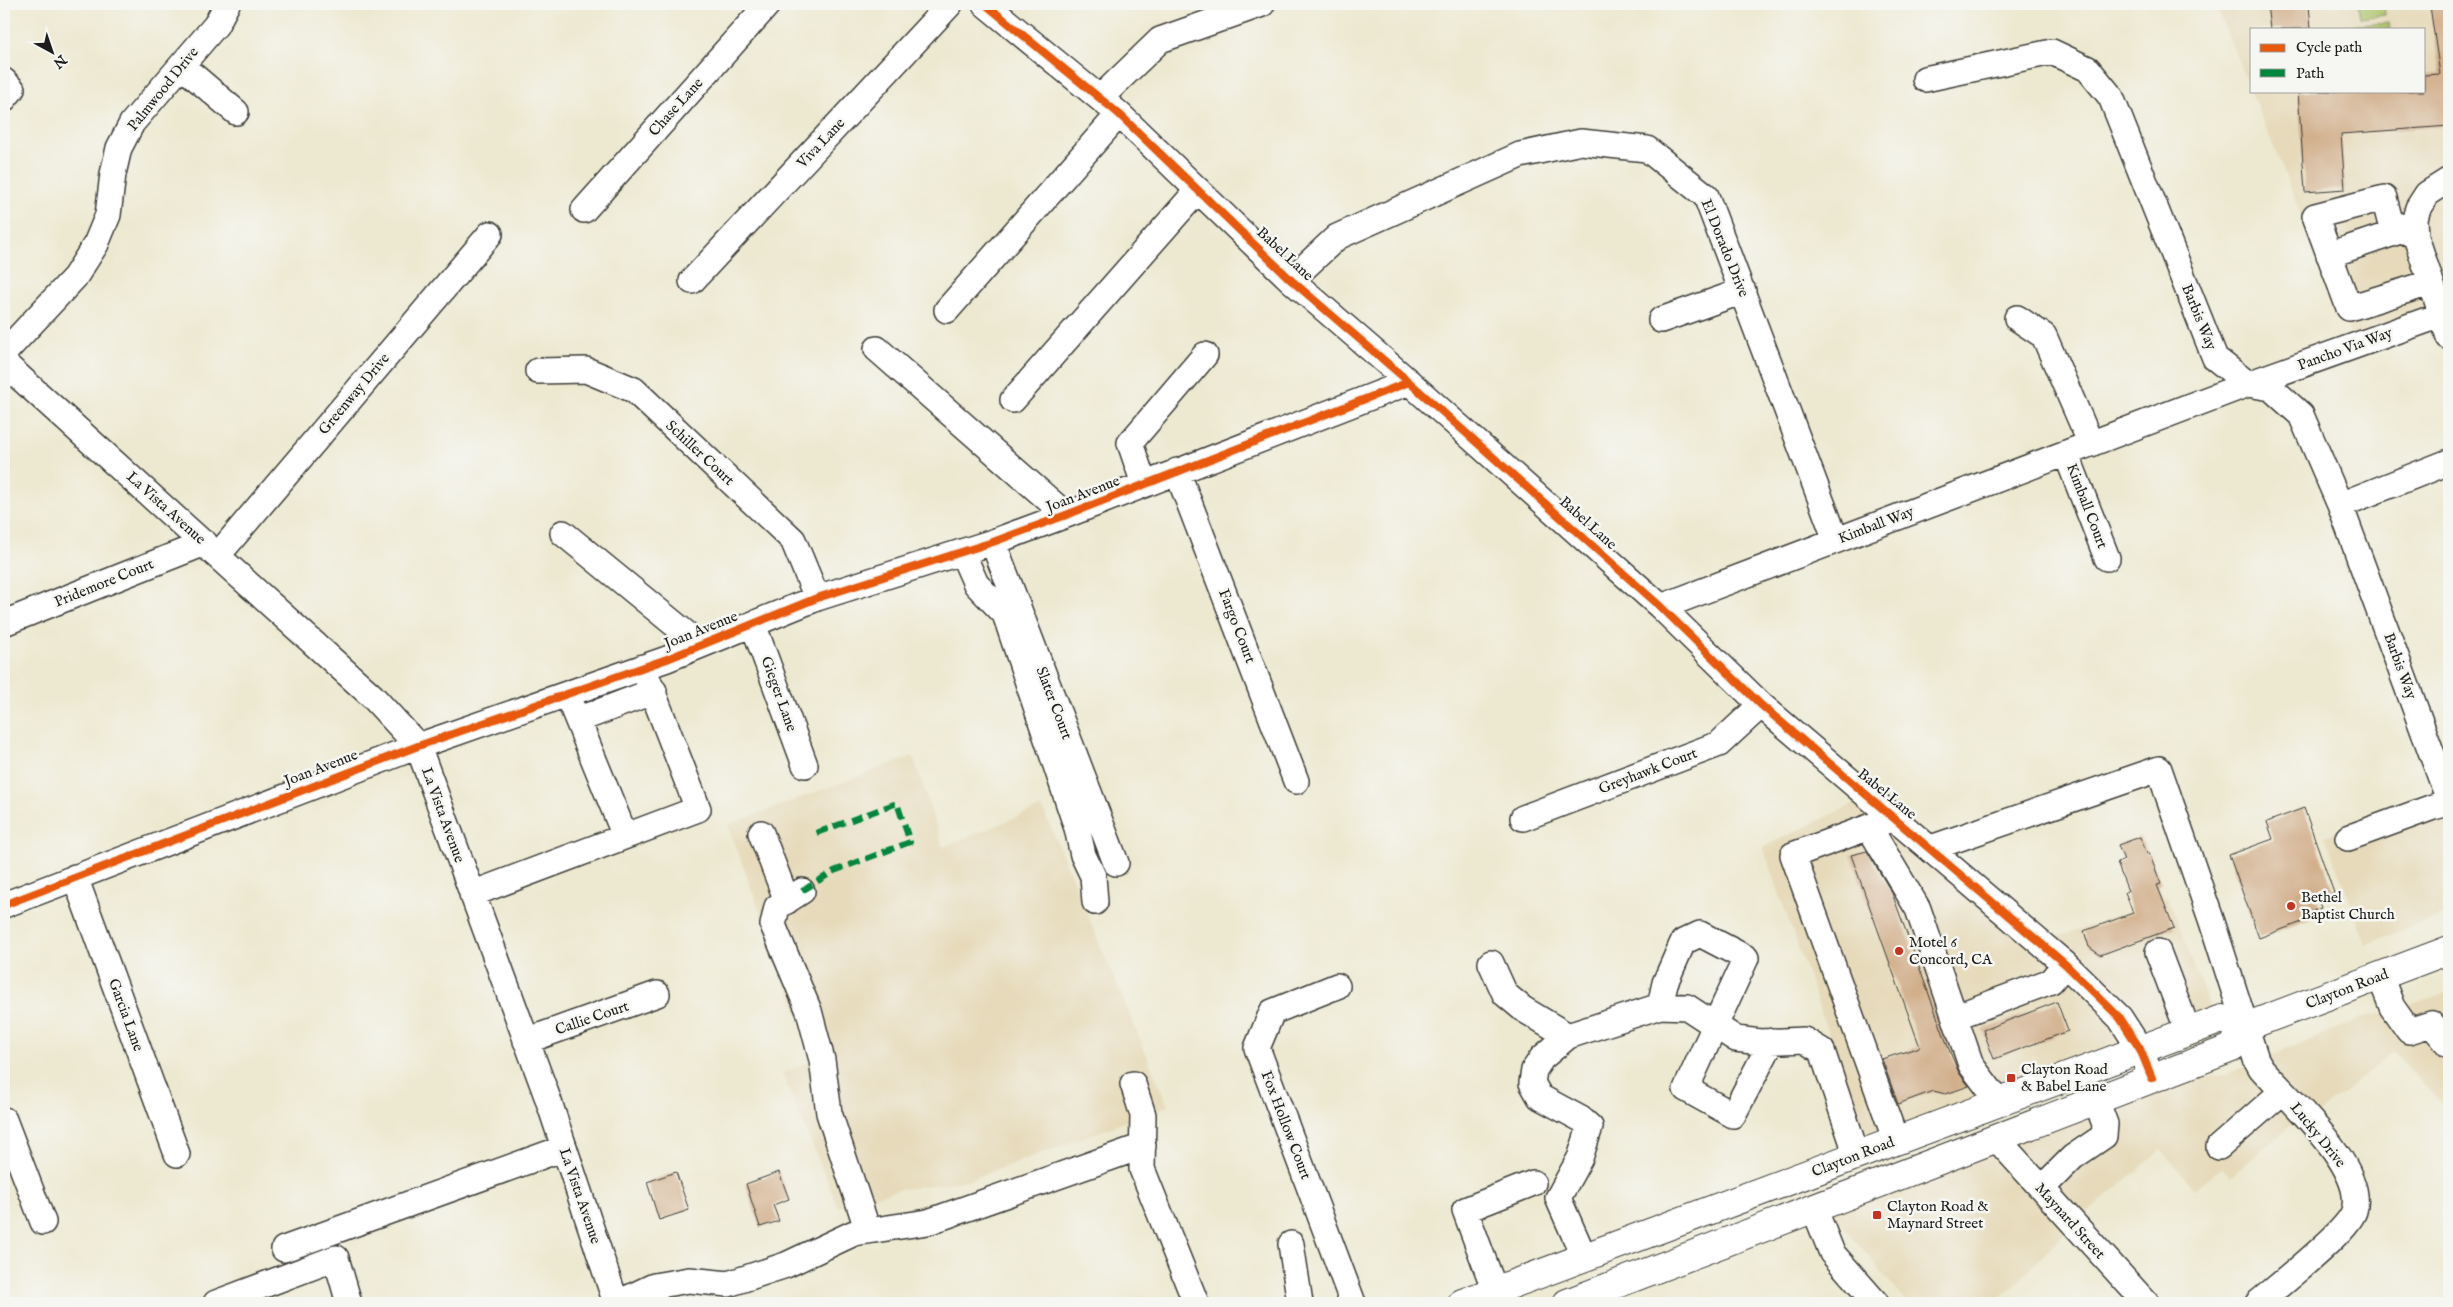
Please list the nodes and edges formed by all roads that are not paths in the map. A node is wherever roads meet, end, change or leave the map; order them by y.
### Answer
1 (227, 4) edge
2 (768, 4) edge
3 (950, 4) edge
4 (985, 4) edge
5 (1262, 4) edge
6 (182, 66) junction
7 (1925, 78) dead end
8 (4, 81) edge
9 (1100, 98) junction
10 (4, 99) edge
11 (236, 112) dead end
12 (1119, 114) junction
13 (2449, 180) edge
14 (1198, 190) junction
15 (584, 210) dead end
16 (490, 234) dead end
17 (2410, 234) junction
18 (2329, 255) junction
19 (1291, 280) junction
20 (692, 282) dead end
21 (1743, 290) junction
22 (2441, 303) edge
23 (947, 310) dead end
24 (2017, 318) dead end
25 (1661, 320) dead end
26 (877, 349) dead end
27 (4, 353) edge
28 (1205, 355) dead end
29 (4, 363) edge
30 (538, 371) dead end
31 (1409, 382) junction
32 (2248, 384) junction
33 (1013, 400) dead end
34 (2091, 444) junction
35 (2066, 453) junction
36 (2449, 462) edge
37 (1178, 471) junction
38 (1144, 484) junction
39 (2340, 505) junction
40 (1066, 515) junction
41 (563, 533) dead end
42 (1836, 540) junction
43 (993, 542) junction
44 (211, 549) junction
45 (962, 552) junction
46 (2107, 558) dead end
47 (817, 598) junction
48 (1660, 607) junction
49 (4, 623) edge
50 (753, 624) junction
51 (700, 645) junction
52 (643, 667) junction
53 (654, 691) junction
54 (568, 694) junction
55 (1761, 705) junction
56 (578, 720) junction
57 (418, 746) junction
58 (805, 765) dead end
59 (1296, 781) dead end
60 (2449, 802) edge
61 (1523, 818) dead end
62 (1894, 818) junction
63 (1869, 827) junction
64 (762, 833) dead end
65 (625, 836) junction
66 (2348, 838) dead end
67 (1931, 848) junction
68 (1116, 863) dead end
69 (74, 877) junction
70 (472, 894) junction
71 (1095, 902) dead end
72 (4, 905) edge
73 (2449, 951) edge
74 (2158, 952) dead end
75 (1491, 963) dead end
76 (2065, 964) junction
77 (2380, 976) junction
78 (1337, 986) dead end
79 (657, 994) dead end
80 (1660, 1006) junction
81 (1968, 1012) dead end
82 (1715, 1025) junction
83 (2245, 1028) junction
84 (2188, 1031) junction
85 (1568, 1036) junction
86 (526, 1041) junction
87 (1772, 1041) junction
88 (2449, 1045) edge
89 (2140, 1049) junction
90 (2152, 1078) junction
91 (1133, 1084) dead end
92 (2282, 1092) junction
93 (2096, 1100) junction
94 (1999, 1102) junction
95 (4, 1120) edge
96 (1996, 1138) junction
97 (1896, 1140) junction
98 (1143, 1146) junction
99 (2220, 1146) dead end
100 (564, 1148) junction
101 (177, 1154) dead end
102 (1857, 1156) junction
103 (1533, 1183) dead end
104 (2042, 1188) junction
105 (1814, 1208) junction
106 (43, 1222) dead end
107 (868, 1231) junction
108 (1291, 1244) dead end
109 (284, 1249) dead end
110 (1584, 1258) junction
111 (1495, 1291) junction
112 (216, 1303) edge
113 (349, 1303) edge
114 (617, 1303) edge
115 (1196, 1303) edge
116 (1300, 1303) edge
117 (1353, 1303) edge
118 (1462, 1303) edge
119 (1567, 1303) edge
120 (1876, 1303) edge
121 (2146, 1303) edge
122 (2258, 1303) edge

1 - 6 street, Palmwood Drive
2 - 15 street, Chase Lane
3 - 20 street, Viva Lane
4 - 9 street, Babel Lane
5 - 9 street
6 - 11 street
6 - 27 street, Palmwood Drive
7 - 32 street, Barbis Way
8 - 10 street
9 - 12 street, Babel Lane
12 - 14 street, Babel Lane
12 - 23 street
13 - 17 street
14 - 19 street, Babel Lane
14 - 33 street
16 - 44 street, Greenway Drive
17 - 18 street
17 - 18 street
17 - 22 street
18 - 22 street
19 - 21 street, El Dorado Drive
19 - 31 street, Babel Lane
21 - 25 street
21 - 42 street, El Dorado Drive
22 - 32 street, Pancho Via Way
24 - 34 street
26 - 40 street
28 - 38 street
29 - 44 street, La Vista Avenue
30 - 47 street, Schiller Court
31 - 37 street, Joan Avenue
31 - 48 street, Babel Lane
32 - 34 street, Kimball Way
32 - 39 street, Barbis Way
34 - 35 street, Kimball Way
35 - 42 street, Kimball Way
35 - 46 street, Kimball Court
36 - 39 street
37 - 38 street, Joan Avenue
37 - 59 street, Fargo Court
38 - 40 street, Joan Avenue
39 - 60 street, Barbis Way
40 - 43 street, Joan Avenue
41 - 51 street
42 - 48 street, Kimball Way
43 - 45 street, Joan Avenue
43 - 68 street, Slater Court
44 - 49 street, Pridemore Court
44 - 57 street, La Vista Avenue
45 - 47 street, Joan Avenue
45 - 71 street
47 - 50 street, Joan Avenue
48 - 55 street, Babel Lane
50 - 51 street, Joan Avenue
50 - 58 street, Gieger Lane
51 - 52 street, Joan Avenue
52 - 53 street
52 - 54 street, Joan Avenue
53 - 56 street
53 - 65 street
54 - 56 street
54 - 57 street, Joan Avenue
55 - 61 street, Greyhawk Court
55 - 62 street, Babel Lane
56 - 65 street
57 - 69 street, Joan Avenue
57 - 70 street, La Vista Avenue
60 - 66 street
62 - 63 street
62 - 67 street, Babel Lane
63 - 94 street
63 - 97 street
64 - 107 street
65 - 70 street
67 - 76 street, Babel Lane
67 - 83 street, Lucky Drive
69 - 72 street, Joan Avenue
69 - 101 street, Garcia Lane
70 - 86 street, La Vista Avenue
73 - 77 main road, Clayton Road
74 - 84 street
75 - 85 street
76 - 81 street
76 - 89 street, Babel Lane
77 - 83 main road, Clayton Road
77 - 88 street
78 - 117 street, Fox Hollow Court
79 - 86 street, Callie Court
80 - 82 street
80 - 82 street
80 - 85 street
82 - 87 street
82 - 87 street
83 - 84 main road, Clayton Road
83 - 90 main road
83 - 92 street, Lucky Drive
84 - 89 main road, Clayton Road
85 - 110 street
86 - 100 street, La Vista Avenue
87 - 102 street
89 - 90 street, Babel Lane
89 - 94 main road, Clayton Road
90 - 93 main road
91 - 98 street
92 - 99 street
92 - 122 street, Lucky Drive
93 - 96 main road
93 - 104 street
94 - 97 main road, Clayton Road
95 - 106 street
96 - 104 street, Maynard Street
96 - 105 main road
97 - 102 main road, Clayton Road
98 - 107 street
98 - 115 street
100 - 109 street
100 - 114 street, La Vista Avenue
102 - 110 main road, Clayton Road
103 - 111 street
104 - 121 street, Maynard Street
105 - 119 main road
105 - 120 street
107 - 114 street
108 - 116 street
110 - 111 main road, Clayton Road
111 - 118 main road, Clayton Road
112 - 113 street

